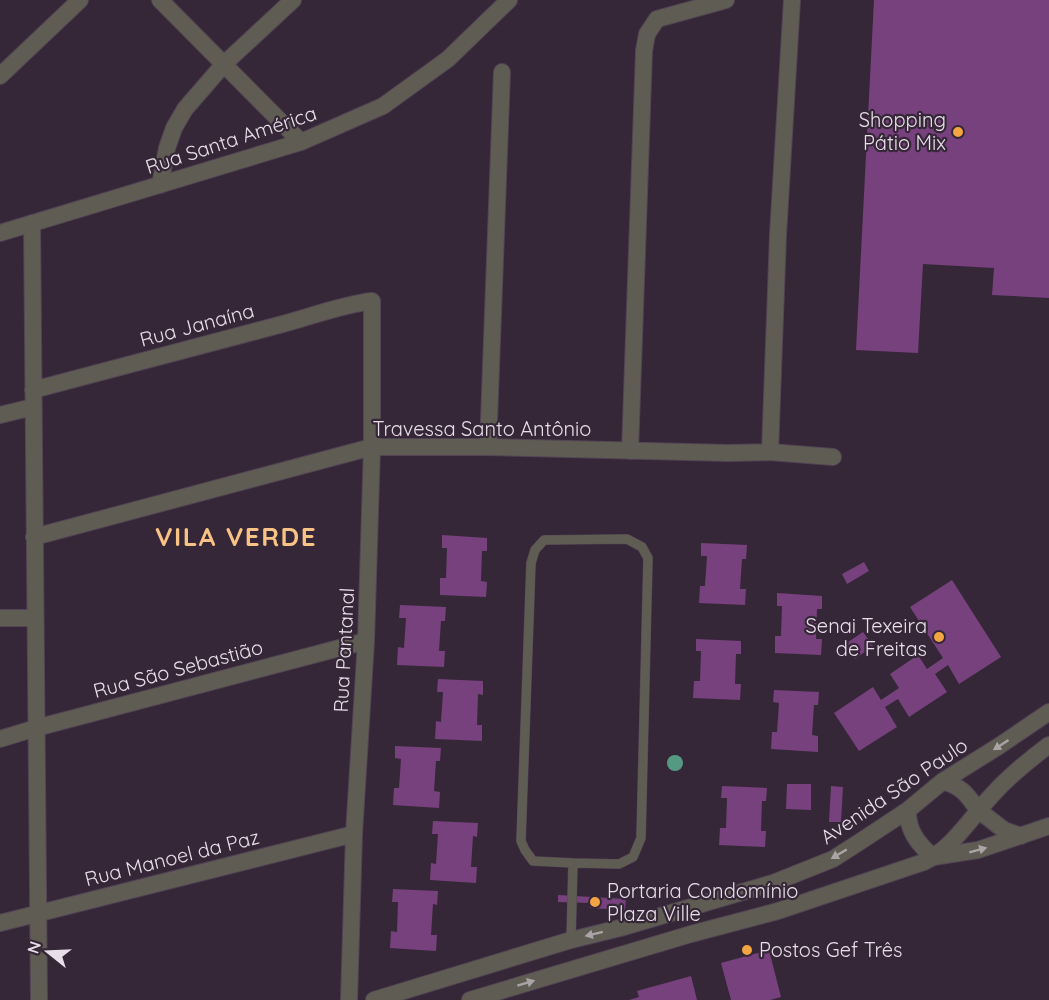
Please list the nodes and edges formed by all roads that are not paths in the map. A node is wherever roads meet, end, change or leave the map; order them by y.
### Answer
1 (80, 0) edge
2 (160, 0) edge
3 (293, 0) edge
4 (509, 0) edge
5 (726, 0) edge
6 (792, 0) edge
7 (224, 64) junction
8 (502, 72) dead end
9 (0, 76) edge
10 (301, 142) junction
11 (160, 185) junction
12 (32, 224) junction
13 (0, 232) edge
14 (372, 301) joint
15 (33, 399) junction
16 (0, 416) edge
17 (372, 447) junction
18 (488, 447) junction
19 (630, 451) junction
20 (770, 452) junction
21 (833, 457) dead end
22 (33, 537) junction
23 (0, 618) edge
24 (35, 618) junction
25 (366, 641) junction
26 (1049, 712) edge
27 (36, 728) junction
28 (0, 739) edge
29 (1049, 745) edge
30 (943, 782) junction
31 (908, 810) junction
32 (978, 810) junction
33 (1049, 826) edge
34 (354, 834) junction
35 (1021, 836) junction
36 (933, 857) junction
37 (573, 863) junction
38 (38, 913) junction
39 (0, 923) edge
40 (571, 940) junction
41 (39, 1000) edge
42 (350, 1000) edge
43 (374, 1000) edge
44 (470, 1000) edge

1 - 9 street
2 - 7 street
3 - 7 street
4 - 10 street, Rua Santa América
5 - 19 street
6 - 20 street
7 - 10 street
7 - 11 street
8 - 18 street
10 - 11 street, Rua Santa América
11 - 12 street, Rua Santa América
12 - 13 street, Rua Santa América
12 - 15 street
14 - 15 street, Rua Janaína
14 - 17 street, Rua Pantanal
15 - 16 street, Rua Janaína
15 - 22 street
17 - 18 street, Travessa Santo Antônio
17 - 22 street, Travessa Santo Antônio
17 - 25 street, Rua Pantanal
18 - 19 street, Travessa Santo Antônio
19 - 20 street, Travessa Santo Antônio
20 - 21 street, Travessa Santo Antônio
22 - 24 street
23 - 24 street
24 - 27 street
25 - 27 street, Rua São Sebastião
25 - 34 street, Rua Pantanal
26 -> 30 street, Avenida São Paulo
27 - 28 street, Rua São Sebastião
27 - 38 street
29 - 32 street
30 - 31 street, Avenida São Paulo
30 - 32 street
31 - 36 street
31 -> 40 street, Avenida São Paulo
32 - 35 street
32 - 36 street
33 - 35 street
34 - 38 street, Rua Manoel da Paz
34 - 42 street, Rua Pantanal
36 -> 35 street
44 -> 36 street
37 - 37 lane
37 - 40 lane
38 - 39 street, Rua Manoel da Paz
38 - 41 street
40 - 43 street, Avenida São Paulo

